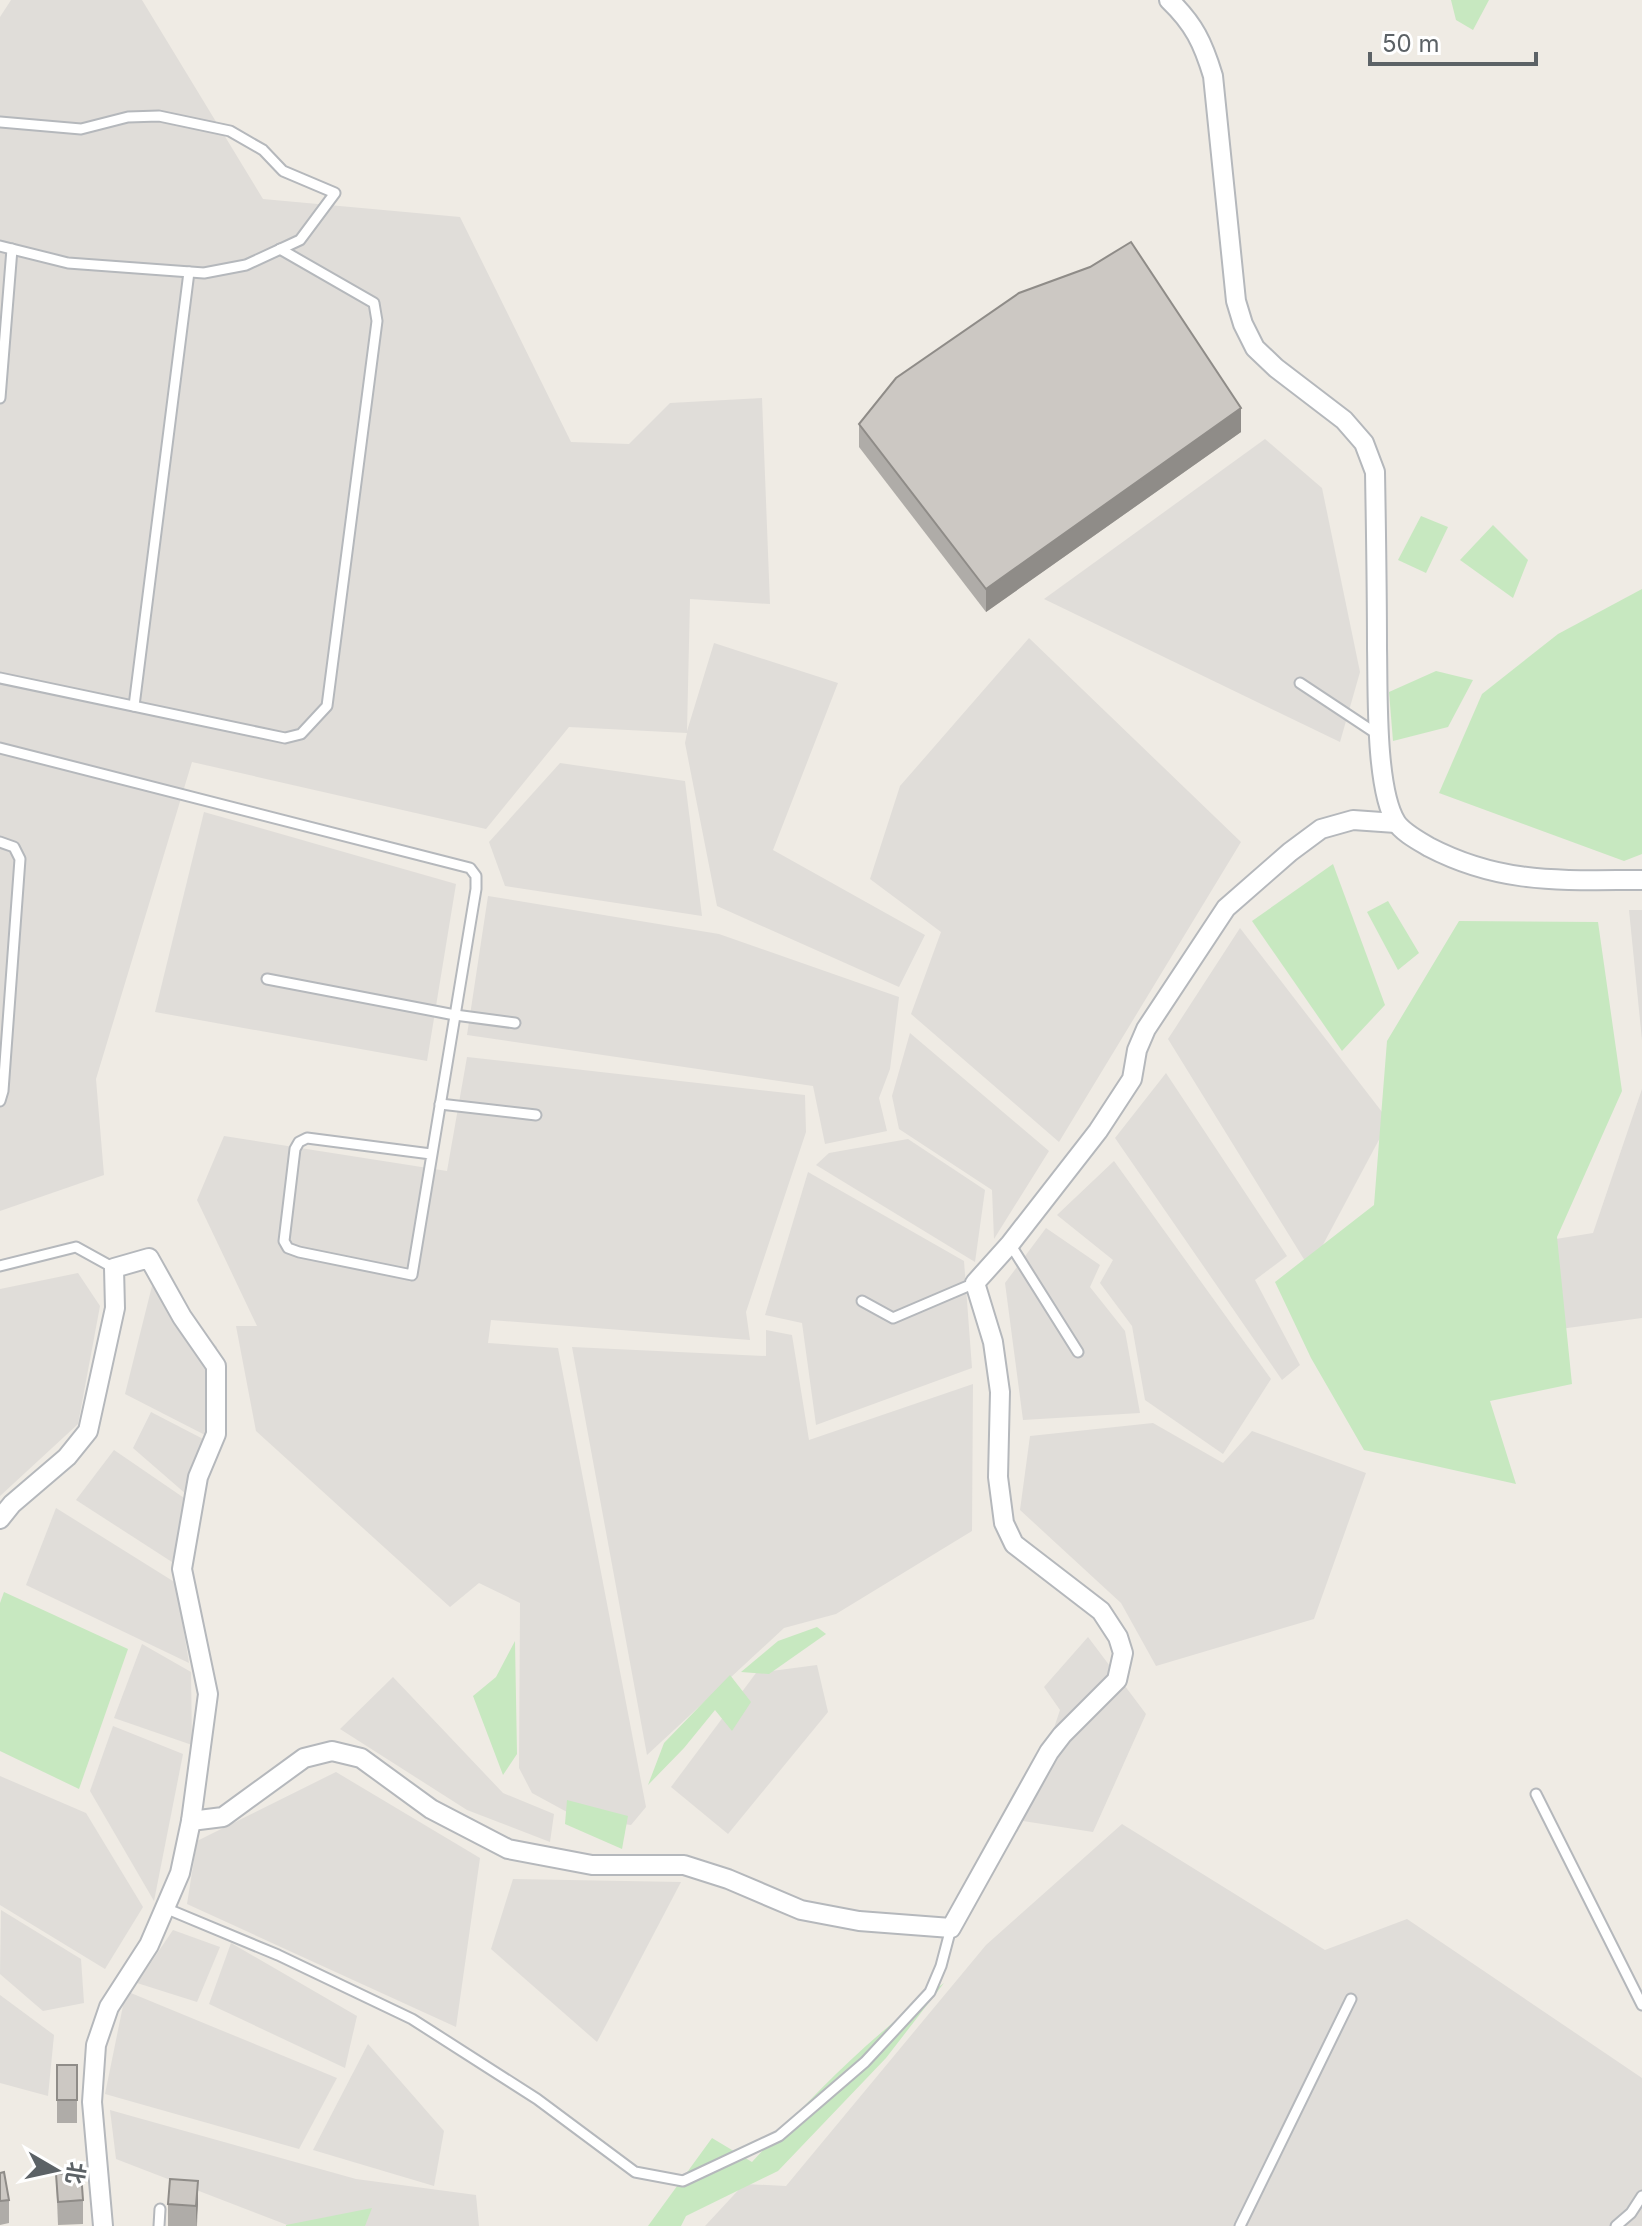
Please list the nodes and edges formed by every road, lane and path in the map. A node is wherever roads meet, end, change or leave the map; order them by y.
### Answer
1 (1169, 0) edge
2 (0, 122) edge
3 (0, 246) edge
4 (12, 249) junction
5 (280, 249) junction
6 (189, 272) junction
7 (0, 398) edge
8 (0, 678) edge
9 (1300, 683) dead end
10 (134, 706) junction
11 (1378, 735) junction
12 (0, 748) edge
13 (1396, 823) junction
14 (0, 842) edge
15 (1642, 880) edge
16 (267, 979) dead end
17 (455, 1015) junction
18 (515, 1023) dead end
19 (0, 1101) edge
20 (440, 1104) junction
21 (536, 1115) dead end
22 (431, 1154) junction
23 (1010, 1244) junction
24 (0, 1266) edge
25 (114, 1268) junction
26 (975, 1283) junction
27 (862, 1301) dead end
28 (1078, 1352) dead end
29 (0, 1519) edge
30 (1536, 1794) dead end
31 (191, 1821) junction
32 (165, 1908) junction
33 (951, 1928) junction
34 (1351, 1999) dead end
35 (1642, 2005) edge
36 (1642, 2196) edge
37 (160, 2209) dead end
38 (103, 2226) edge
39 (159, 2226) edge
40 (1240, 2226) edge
41 (1616, 2226) edge

1 - 11 street
2 - 5 lane
3 - 4 lane
4 - 6 lane
4 - 7 lane
5 - 6 lane
5 - 10 lane
6 - 10 lane
8 - 10 lane
9 - 11 lane
11 - 13 street
12 - 17 lane
13 - 15 street
13 - 23 street
14 - 19 lane
16 - 17 lane
17 - 18 lane
17 - 20 lane
20 - 21 lane
20 - 22 lane
22 - 22 lane
23 - 26 street
23 - 28 lane
24 - 25 lane
25 - 29 street
25 - 31 street
26 - 27 lane
26 - 33 street
30 - 35 lane
31 - 32 street
31 - 33 street
32 - 33 lane
32 - 38 street
34 - 40 lane
36 - 41 lane
37 - 39 lane

